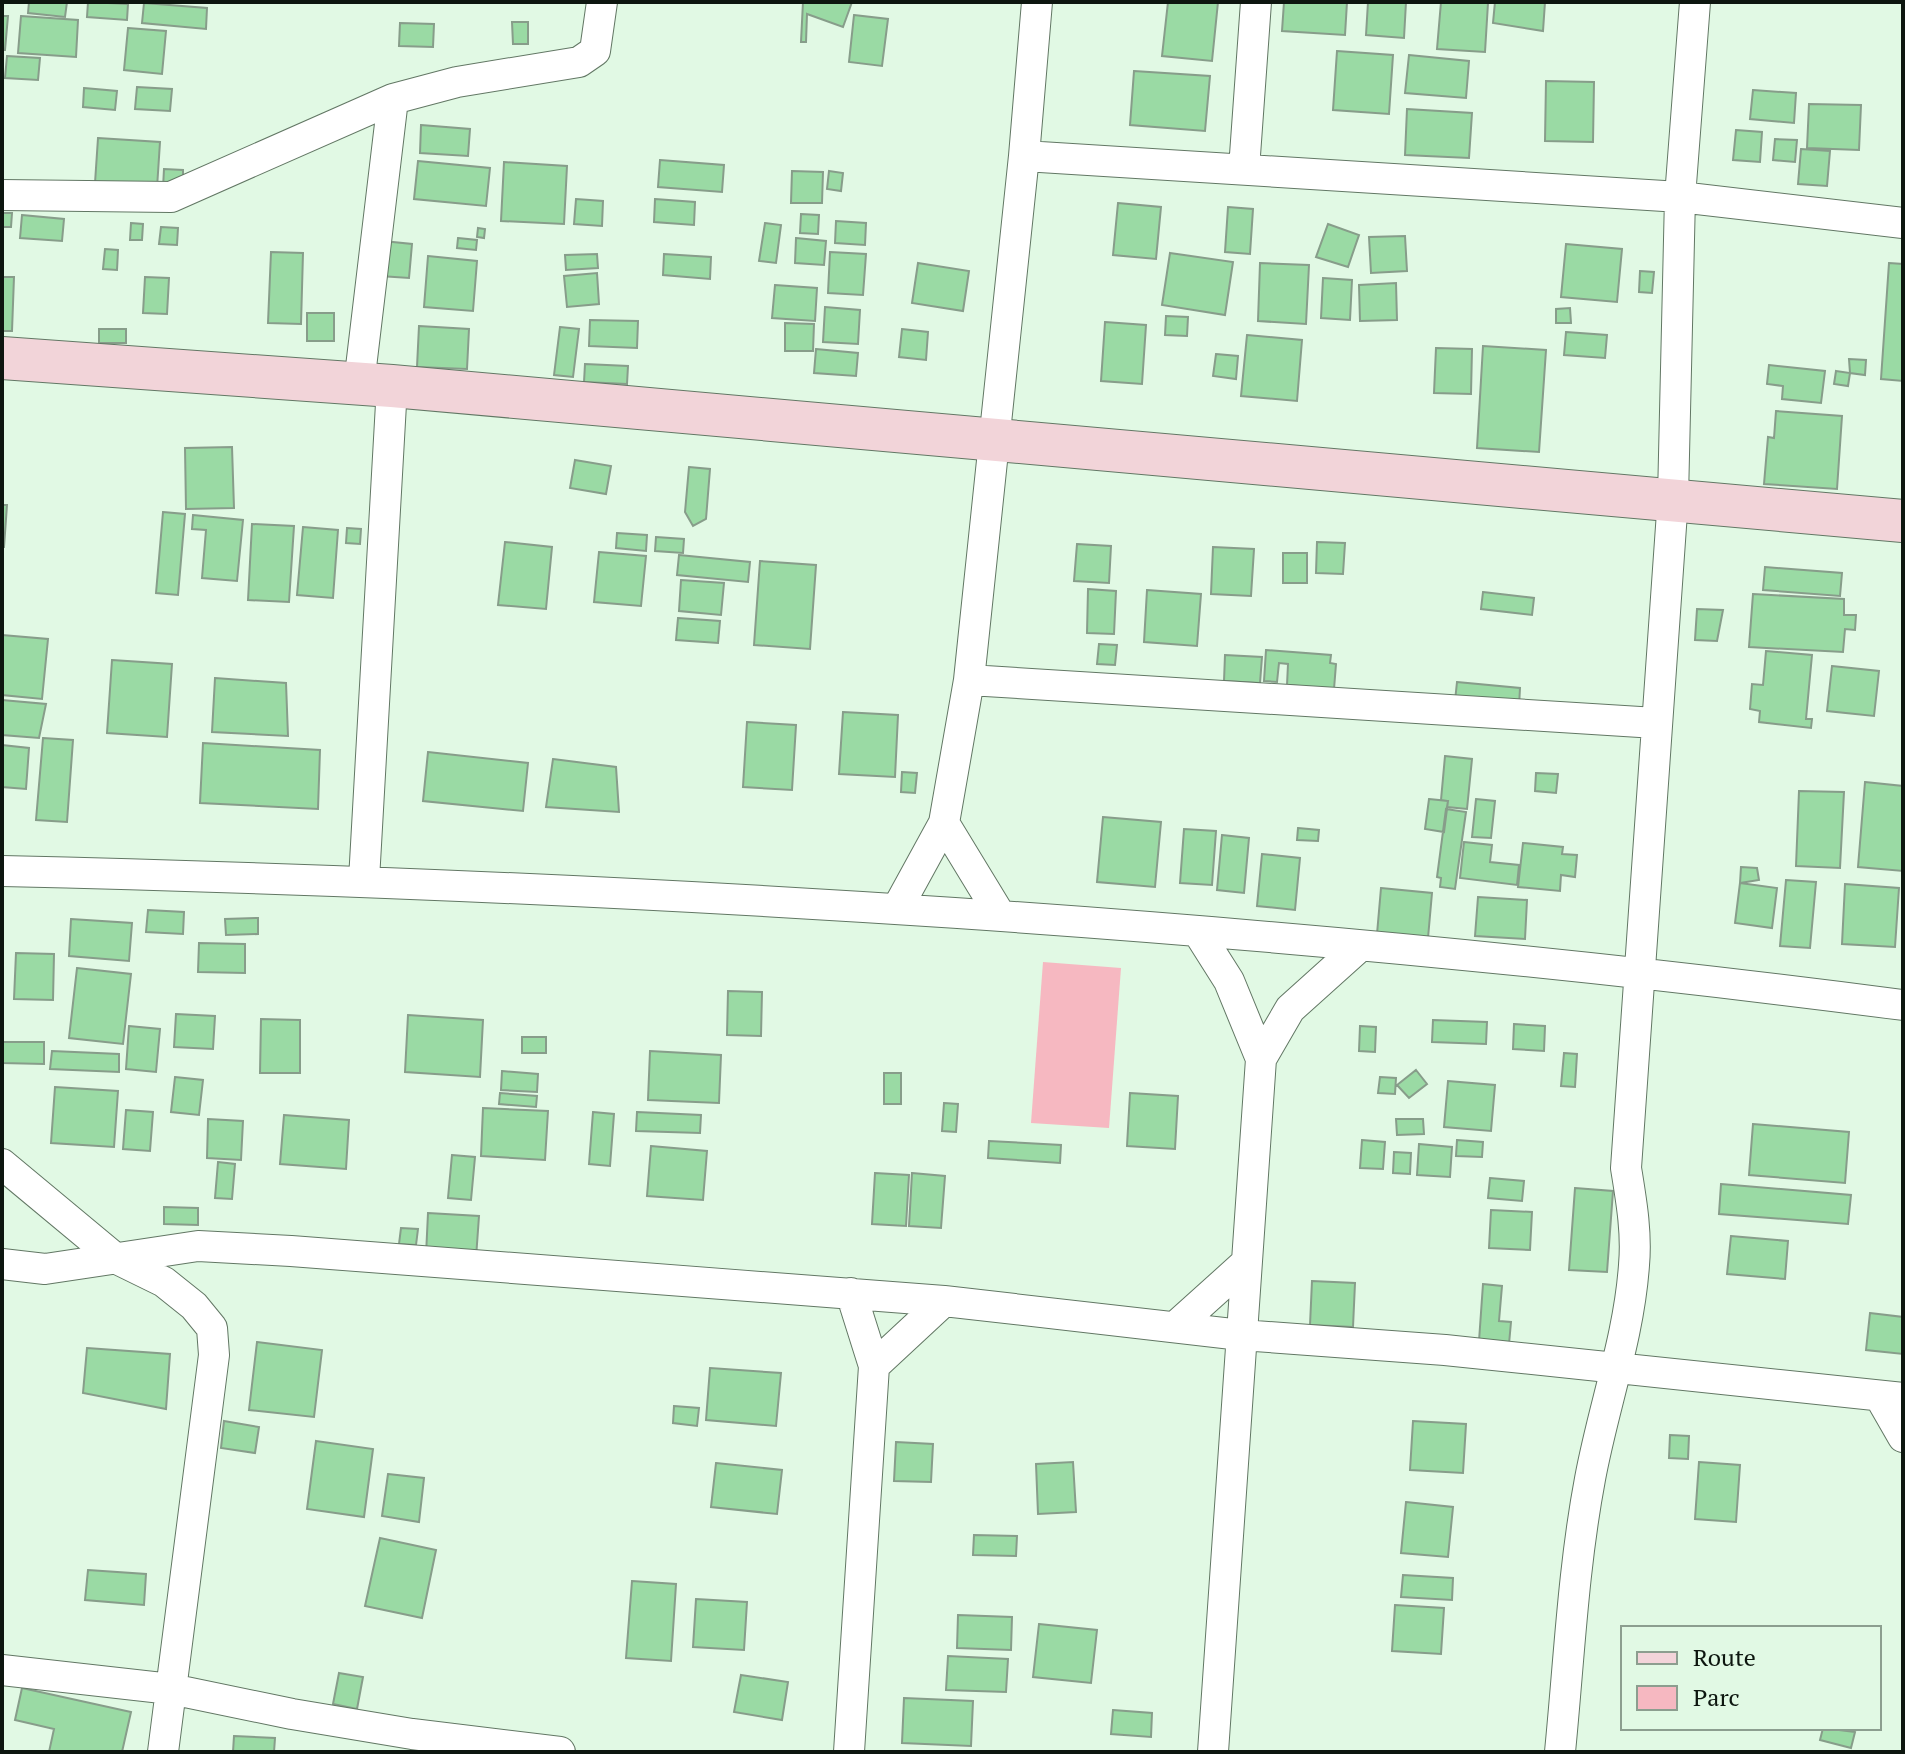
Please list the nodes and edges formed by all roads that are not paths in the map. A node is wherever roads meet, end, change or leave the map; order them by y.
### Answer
1 (602, 2) edge
2 (1037, 2) edge
3 (1256, 2) edge
4 (1695, 2) edge
5 (393, 99) junction
6 (1024, 156) junction
7 (1244, 169) junction
8 (2, 195) edge
9 (1680, 197) junction
10 (1903, 223) edge
11 (2, 358) edge
12 (375, 385) junction
13 (994, 441) junction
14 (1673, 498) junction
15 (1903, 521) edge
16 (969, 680) junction
17 (1656, 723) junction
18 (944, 823) junction
19 (2, 871) edge
20 (364, 880) junction
21 (898, 907) junction
22 (1000, 915) junction
23 (1198, 932) junction
24 (1360, 946) junction
25 (1640, 971) junction
26 (1903, 1005) edge
27 (1261, 1059) junction
28 (2, 1164) edge
29 (115, 1258) junction
30 (1246, 1263) junction
31 (2, 1264) edge
32 (851, 1293) junction
33 (944, 1301) junction
34 (1175, 1327) junction
35 (1241, 1335) junction
36 (874, 1366) junction
37 (1616, 1369) junction
38 (1891, 1398) edge
39 (1903, 1437) edge
40 (2, 1670) edge
41 (171, 1689) junction
42 (163, 1752) edge
43 (560, 1752) edge
44 (849, 1752) edge
45 (1213, 1752) edge
46 (1560, 1752) edge

1 - 5 street
2 - 6 street
3 - 7 street
4 - 9 street
5 - 8 street
5 - 12 street
6 - 7 street
6 - 13 street
7 - 9 street
9 - 10 street
9 - 14 street
11 - 12 main road
12 - 13 main road
12 - 20 street
13 - 14 main road
13 - 16 street
14 - 15 main road
14 - 17 street
16 - 17 street
16 - 18 street
17 - 25 street
18 - 21 street
18 - 22 street
19 - 20 street
20 - 21 street
21 - 22 street
22 - 23 street
23 - 24 street
23 - 27 street
24 - 25 street
24 - 27 street
25 - 26 street
25 - 37 street
27 - 30 street
28 - 29 street
29 - 31 street
29 - 32 street
29 - 41 street
30 - 34 street
30 - 35 street
32 - 33 street
32 - 36 street
33 - 34 street
33 - 36 street
34 - 35 street
35 - 37 street
35 - 45 street
36 - 44 street
37 - 38 street
37 - 46 street
38 - 39 street
40 - 41 street
41 - 42 street
41 - 43 street

